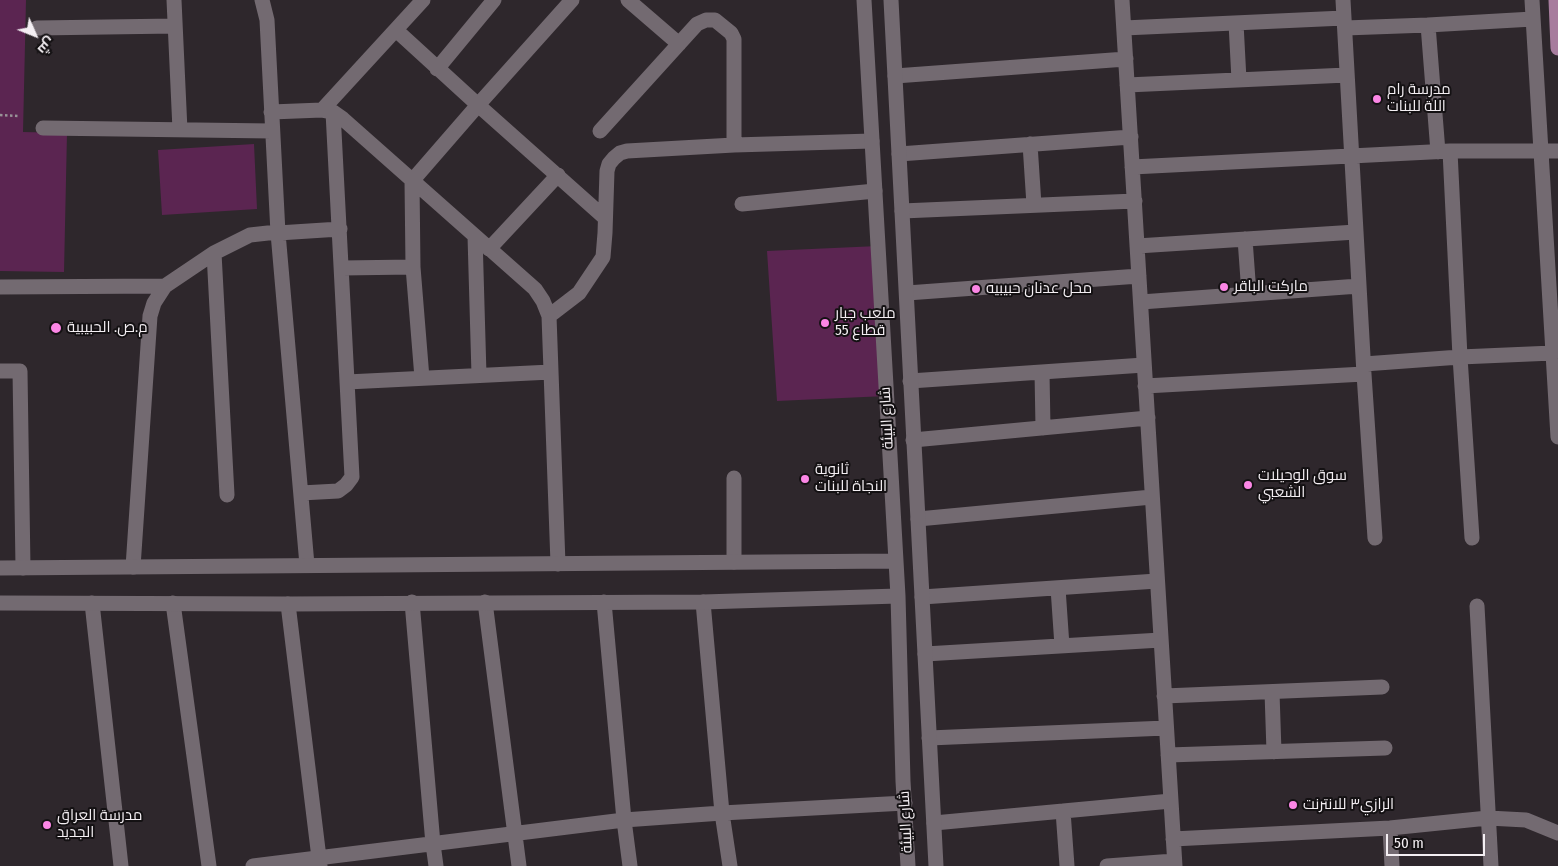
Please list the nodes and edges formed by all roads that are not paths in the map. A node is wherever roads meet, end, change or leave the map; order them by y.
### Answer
1 (174, 0) edge
2 (262, 0) edge
3 (423, 0) edge
4 (494, 0) edge
5 (572, 0) edge
6 (628, 0) edge
7 (864, 0) edge
8 (891, 0) edge
9 (1122, 0) edge
10 (1343, 0) edge
11 (1532, 0) edge
12 (1556, 0) edge
13 (1533, 19) junction
14 (1236, 23) junction
15 (1344, 23) junction
16 (1428, 25) junction
17 (175, 26) junction
18 (37, 28) dead end
19 (1124, 28) junction
20 (396, 30) junction
21 (679, 44) junction
22 (1558, 48) edge
23 (894, 55) junction
24 (868, 58) junction
25 (1126, 59) junction
26 (437, 68) junction
27 (1347, 74) junction
28 (895, 76) junction
29 (1239, 80) junction
30 (1128, 85) junction
31 (478, 105) junction
32 (328, 111) junction
33 (271, 112) junction
34 (43, 128) dead end
35 (180, 130) junction
36 (272, 131) junction
37 (600, 131) dead end
38 (1131, 137) junction
39 (872, 141) junction
40 (1030, 144) junction
41 (734, 145) junction
42 (1444, 151) junction
43 (1541, 151) junction
44 (1558, 151) edge
45 (899, 154) junction
46 (1352, 156) junction
47 (1132, 167) junction
48 (558, 175) junction
49 (412, 181) junction
50 (875, 191) junction
51 (1134, 201) junction
52 (742, 204) dead end
53 (1034, 205) junction
54 (902, 211) junction
55 (605, 218) junction
56 (340, 229) junction
57 (1356, 232) junction
58 (278, 233) junction
59 (475, 236) junction
60 (1245, 239) junction
61 (1137, 246) junction
62 (489, 249) junction
63 (214, 253) junction
64 (414, 266) junction
65 (342, 268) junction
66 (1139, 276) junction
67 (165, 286) junction
68 (1359, 286) junction
69 (0, 287) edge
70 (906, 293) junction
71 (1249, 294) junction
72 (1141, 302) junction
73 (549, 316) junction
74 (1553, 353) junction
75 (1460, 357) junction
76 (1144, 365) junction
77 (1364, 369) junction
78 (0, 371) edge
79 (551, 372) junction
80 (1042, 372) junction
81 (478, 375) junction
82 (422, 378) junction
83 (910, 381) junction
84 (348, 382) junction
85 (1145, 386) junction
86 (1148, 418) junction
87 (1044, 428) junction
88 (1558, 437) edge
89 (913, 440) junction
90 (734, 478) dead end
91 (301, 493) junction
92 (227, 495) dead end
93 (1152, 497) junction
94 (918, 519) junction
95 (1375, 538) dead end
96 (1472, 538) dead end
97 (895, 561) junction
98 (734, 562) junction
99 (558, 564) junction
100 (307, 565) junction
101 (132, 567) junction
102 (0, 568) edge
103 (24, 568) junction
104 (1158, 581) junction
105 (1058, 588) junction
106 (898, 596) junction
107 (922, 597) junction
108 (412, 602) junction
109 (485, 602) junction
110 (604, 602) junction
111 (703, 602) junction
112 (0, 603) edge
113 (92, 603) junction
114 (173, 603) junction
115 (288, 604) junction
116 (1477, 606) dead end
117 (1161, 640) junction
118 (1062, 646) junction
119 (925, 654) junction
120 (1382, 687) dead end
121 (1272, 692) junction
122 (1164, 696) junction
123 (1166, 728) junction
124 (929, 738) junction
125 (1385, 748) dead end
126 (1274, 752) junction
127 (1168, 755) junction
128 (1171, 801) junction
129 (905, 803) junction
130 (1063, 811) junction
131 (722, 813) junction
132 (1488, 818) junction
133 (624, 820) junction
134 (934, 823) junction
135 (1390, 828) junction
136 (1558, 832) edge
137 (514, 834) junction
138 (1173, 839) junction
139 (433, 844) junction
140 (319, 862) edge
141 (1174, 863) edge
142 (121, 866) edge
143 (208, 866) edge
144 (253, 866) edge
145 (436, 866) edge
146 (519, 866) edge
147 (630, 866) edge
148 (730, 866) edge
149 (908, 866) edge
150 (936, 866) edge
151 (1067, 866) edge
152 (1107, 866) edge
153 (1392, 866) edge
154 (1491, 866) edge

1 - 17 street
2 - 33 street
3 - 20 street
4 - 26 street
5 - 31 street
6 - 21 street
7 - 24 street, شارع البيئة
8 - 23 street, شارع البيئة
9 - 19 street
10 - 15 street
11 - 13 street
12 - 22 main road
13 - 16 street
13 - 43 street
14 - 15 street
14 - 19 street
14 - 29 street
15 - 16 street
15 - 27 street
16 - 42 street
17 - 18 street
17 - 35 street
19 - 25 street
20 - 26 street
20 - 32 street
21 - 37 street
21 - 41 street
23 - 24 street
23 - 28 street, شارع البيئة
24 - 39 street, شارع البيئة
25 - 28 street
25 - 30 street
26 - 31 street
27 - 29 street
27 - 46 street
28 - 45 street, شارع البيئة
29 - 30 street
30 - 38 street
31 - 48 street
31 - 49 street
32 - 33 street
32 - 49 street
32 - 56 street
33 - 36 street
34 - 35 street
35 - 36 street
36 - 58 street
38 - 40 street
38 - 47 street
39 - 41 street
39 - 50 street, شارع البيئة
40 - 45 street
40 - 53 street
41 - 55 street
42 - 43 street
42 - 46 street
42 - 75 street
43 - 44 street
43 - 74 street
45 - 54 street, شارع البيئة
46 - 47 street
46 - 57 street
47 - 51 street
48 - 55 street
48 - 62 street
49 - 59 street
49 - 64 street
50 - 52 street
50 - 97 street, شارع البيئة
51 - 53 street
51 - 61 street
53 - 54 street
54 - 70 street, شارع البيئة
55 - 73 street
56 - 58 street
56 - 65 street
57 - 60 street
57 - 68 street
58 - 63 street
58 - 91 street
59 - 62 street
59 - 81 street
60 - 61 street
60 - 71 street
61 - 66 street
62 - 73 street
63 - 67 street
63 - 92 street
64 - 65 street
64 - 82 street
65 - 84 street
66 - 70 street
66 - 72 street
67 - 69 street
67 - 101 street
68 - 71 street
68 - 77 street
70 - 83 street, شارع البيئة
71 - 72 street
72 - 76 street
73 - 79 street
74 - 75 street
74 - 88 street
75 - 77 street
75 - 96 street
76 - 80 street
76 - 85 street
77 - 85 street
77 - 95 street
78 - 103 street
79 - 81 street
79 - 99 street
80 - 83 street
80 - 87 street
81 - 82 street
82 - 84 street
83 - 89 street, شارع البيئة
84 - 91 street
85 - 86 street
86 - 87 street
86 - 93 street
87 - 89 street
89 - 94 street, شارع البيئة
90 - 98 street
91 - 100 street
93 - 94 street
93 - 104 street
94 - 107 street, شارع البيئة
97 - 98 street
97 - 106 street, شارع البيئة
98 - 99 street
99 - 100 street
100 - 101 street
101 - 103 street
102 - 103 street
104 - 105 street
104 - 117 street
105 - 107 street
105 - 118 street
106 - 111 street
106 - 129 street, شارع البيئة
107 - 119 street, شارع البيئة
108 - 109 street
108 - 115 street
108 - 139 street
109 - 110 street
109 - 137 street
110 - 111 street
110 - 133 street
111 - 131 street
112 - 113 street
113 - 114 street
113 - 142 street
114 - 115 street
114 - 143 street
115 - 140 street
116 - 132 street
117 - 118 street
117 - 122 street
118 - 119 street
119 - 124 street, شارع البيئة
120 - 121 street
121 - 122 street
121 - 126 street
122 - 123 street
123 - 124 street
123 - 127 street
124 - 134 street, شارع البيئة
125 - 126 street
126 - 127 street
127 - 128 street
128 - 130 street
128 - 138 street
129 - 131 street
129 - 149 street, شارع البيئة
130 - 134 street
130 - 151 street
131 - 133 street
131 - 148 street
132 - 135 street
132 - 136 street
132 - 154 street
133 - 137 street
133 - 147 street
134 - 150 street, شارع البيئة
135 - 138 street
135 - 153 street
137 - 139 street
137 - 146 street
138 - 141 street
139 - 140 street
139 - 145 street
140 - 144 street
141 - 152 street

